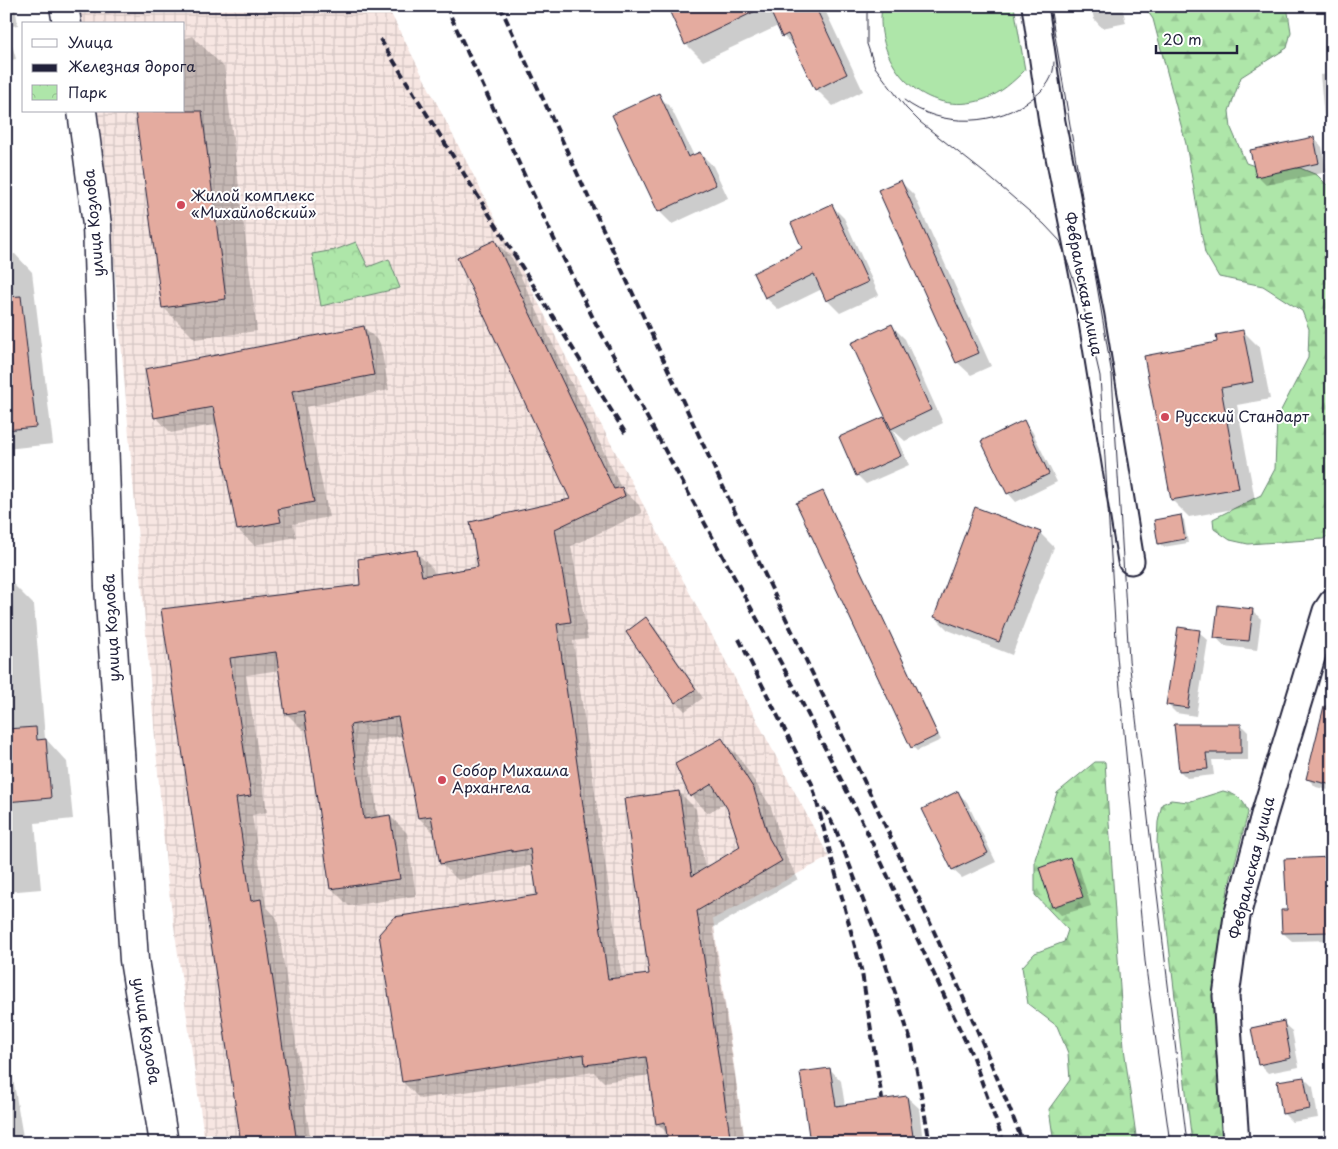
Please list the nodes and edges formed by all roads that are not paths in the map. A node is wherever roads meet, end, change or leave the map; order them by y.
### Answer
1 (64, 6) edge
2 (1035, 6) edge
3 (67, 22) edge
4 (82, 112) edge
5 (1132, 561) dead end
6 (1332, 602) edge
7 (164, 1143) edge
8 (1236, 1143) edge

1 - 3 street
2 - 5 street, Февральская улица
4 - 7 street, улица Козлова
6 - 8 street, Февральская улица

